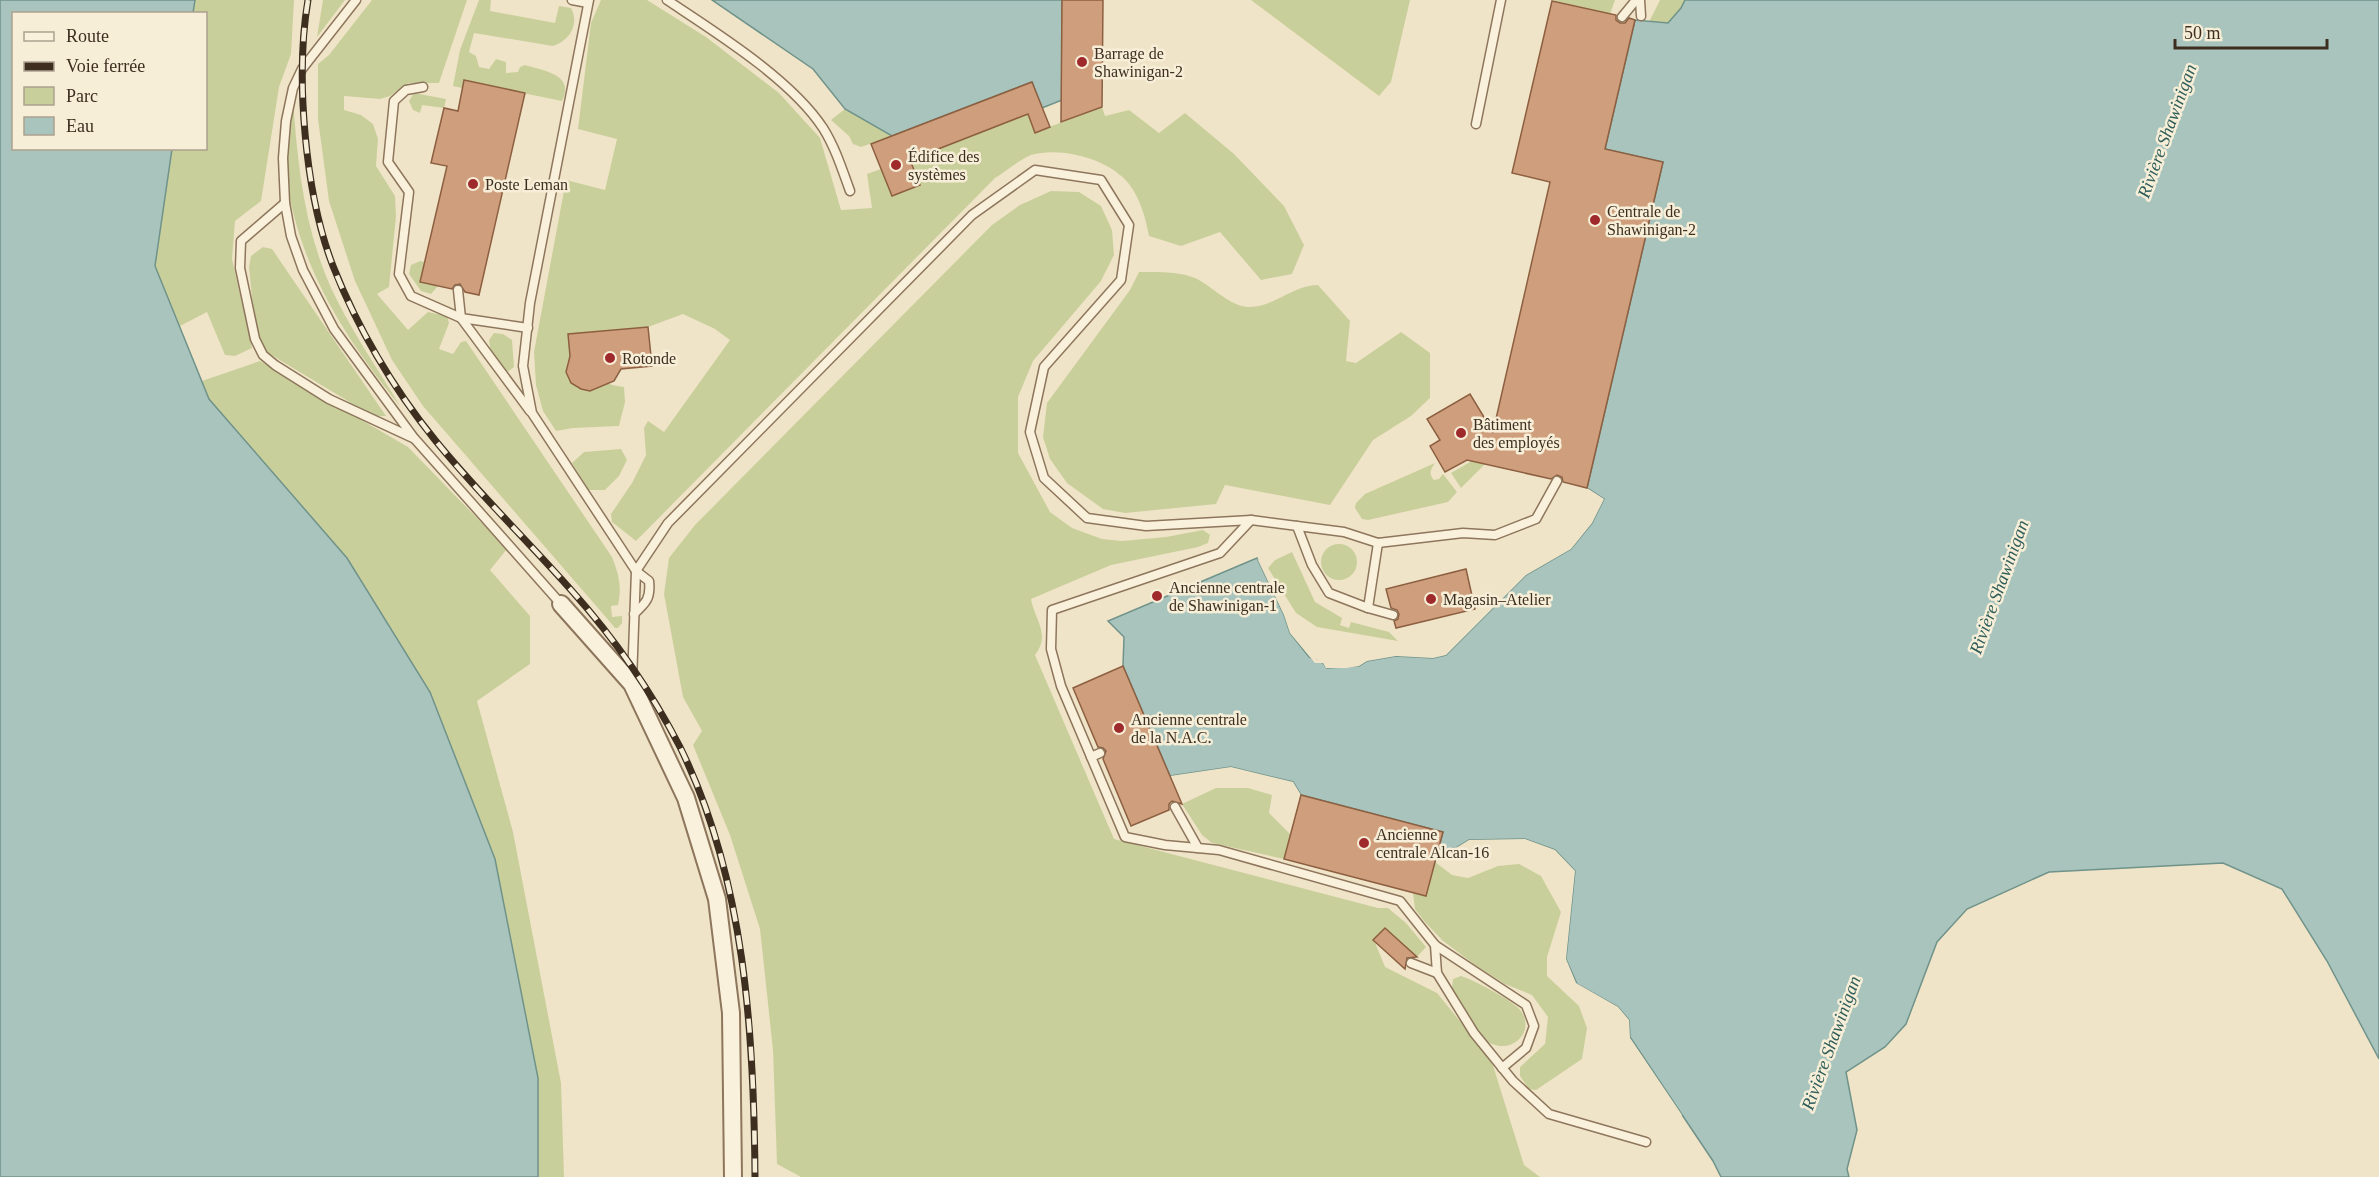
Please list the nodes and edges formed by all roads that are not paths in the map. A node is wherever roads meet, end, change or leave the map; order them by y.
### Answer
1 (356, 0) edge
2 (572, 0) edge
3 (668, 0) edge
4 (1501, 0) edge
5 (1638, 0) edge
6 (588, 2) edge
7 (1641, 16) dead end
8 (1622, 17) dead end
9 (423, 87) dead end
10 (1476, 124) dead end
11 (850, 191) dead end
12 (285, 203) junction
13 (458, 290) dead end
14 (461, 318) junction
15 (528, 328) junction
16 (532, 413) junction
17 (414, 438) junction
18 (1557, 481) dead end
19 (1251, 520) junction
20 (1297, 526) junction
21 (1378, 543) junction
22 (636, 571) junction
23 (561, 604) joint
24 (1368, 608) junction
25 (634, 614) junction
26 (1393, 615) dead end
27 (632, 684) junction
28 (1175, 807) dead end
29 (1198, 848) junction
30 (1435, 945) junction
31 (1415, 963) dead end
32 (1437, 973) junction
33 (1502, 1068) junction
34 (1646, 1142) dead end
35 (733, 1177) edge

1 - 12 lane
2 - 6 lane
3 - 11 lane
4 - 10 lane
5 - 7 lane
5 - 8 lane
6 - 15 lane
9 - 14 lane
12 - 17 lane
12 - 17 lane
13 - 14 lane
14 - 15 lane
14 - 16 lane
15 - 16 lane
16 - 22 lane
17 - 23 lane
18 - 21 lane
19 - 20 lane
19 - 22 lane
19 - 29 lane
20 - 21 lane
20 - 24 lane
21 - 24 lane
22 - 25 lane
22 - 25 lane
23 - 27 street
24 - 26 lane
25 - 27 lane
27 - 35 street
28 - 29 lane
29 - 30 lane
30 - 32 lane
30 - 33 lane
31 - 32 lane
32 - 33 lane
33 - 34 lane

